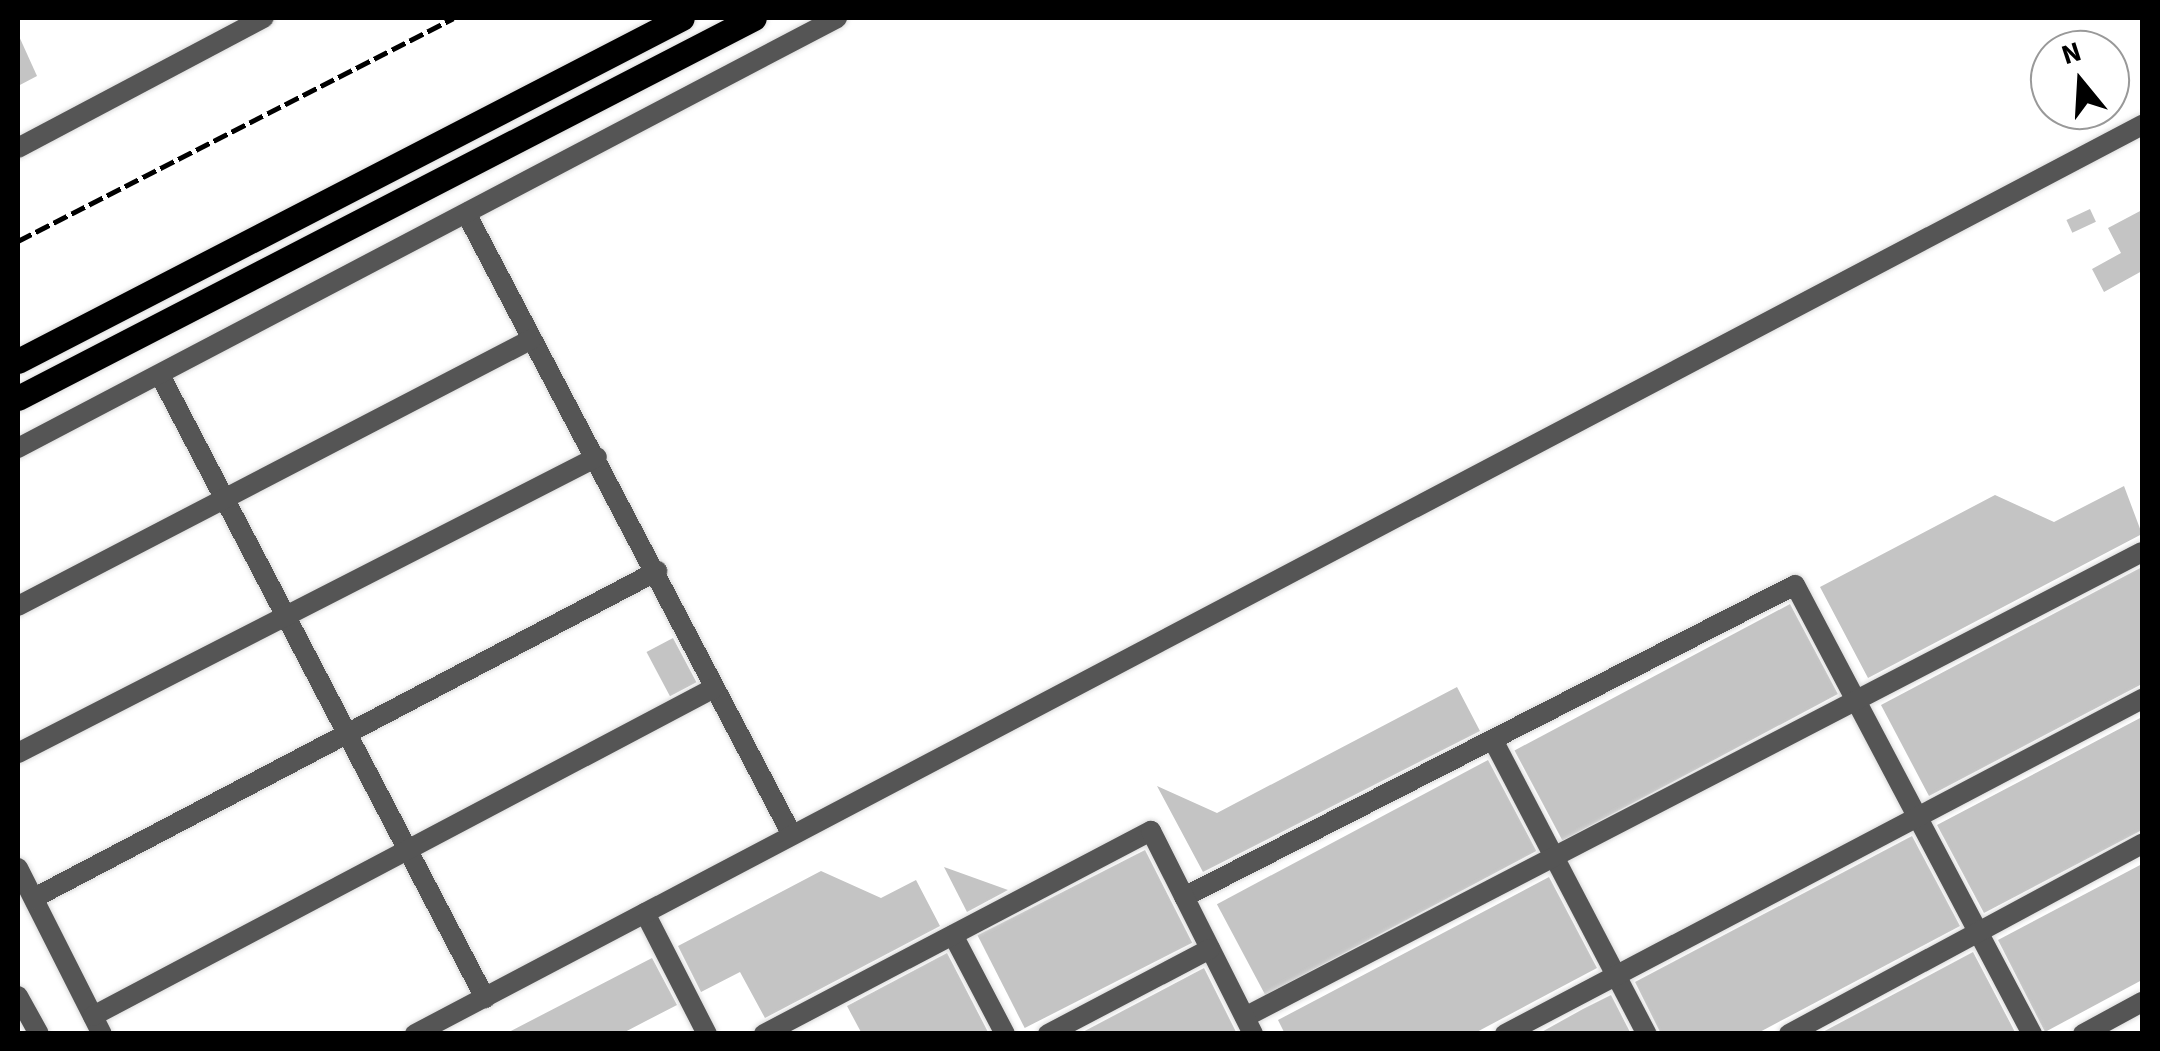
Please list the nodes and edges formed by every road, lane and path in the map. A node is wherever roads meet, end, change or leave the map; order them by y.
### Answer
1 (264, 18) edge
2 (682, 18) edge
3 (754, 18) edge
4 (837, 18) edge
5 (2142, 126) edge
6 (18, 148) edge
7 (466, 213) junction
8 (532, 339) junction
9 (18, 362) edge
10 (160, 374) junction
11 (18, 398) edge
12 (18, 448) edge
13 (597, 457) junction
14 (225, 498) junction
15 (2142, 552) edge
16 (657, 572) junction
17 (18, 606) edge
18 (288, 617) junction
19 (714, 688) junction
20 (2142, 700) edge
21 (1854, 702) junction
22 (349, 733) junction
23 (1494, 740) junction
24 (18, 753) edge
25 (1916, 819) junction
26 (792, 835) junction
27 (2142, 844) edge
28 (408, 851) junction
29 (1554, 857) junction
30 (18, 868) edge
31 (1184, 897) junction
32 (34, 898) junction
33 (645, 913) junction
34 (1979, 934) junction
35 (953, 935) junction
36 (1210, 949) junction
37 (1616, 974) junction
38 (18, 996) edge
39 (485, 998) junction
40 (2142, 1002) edge
41 (97, 1025) edge
42 (1250, 1026) edge
43 (38, 1034) edge
44 (415, 1034) edge
45 (707, 1034) edge
46 (764, 1034) edge
47 (1005, 1034) edge
48 (1048, 1034) edge
49 (1504, 1034) edge
50 (1646, 1034) edge
51 (1789, 1034) edge
52 (2032, 1034) edge
53 (2083, 1034) edge

1 - 6 street
2 - 9 main road
3 - 11 main road
4 - 7 street
5 - 26 street
7 - 8 street
7 - 10 street
8 - 13 street
8 - 14 street
10 - 12 street
10 - 14 street
13 - 16 street
13 - 18 street
14 - 17 street
14 - 18 street
15 - 21 street
16 - 19 street
16 - 22 street
18 - 22 street
18 - 24 street
19 - 26 street
19 - 28 street
20 - 25 street
21 - 23 street
21 - 25 street
21 - 29 street
22 - 28 street
22 - 32 street
23 - 29 street
23 - 31 street
25 - 34 street
25 - 37 street
26 - 33 street
27 - 34 street
28 - 39 street
28 - 41 street
29 - 37 street
29 - 42 street
30 - 32 street
31 - 35 street
31 - 36 street
32 - 41 street
33 - 39 street
33 - 45 street
34 - 51 street
34 - 52 street
35 - 46 street
35 - 47 street
36 - 42 street
36 - 48 street
37 - 49 street
37 - 50 street
38 - 43 street
39 - 44 street
40 - 53 street

